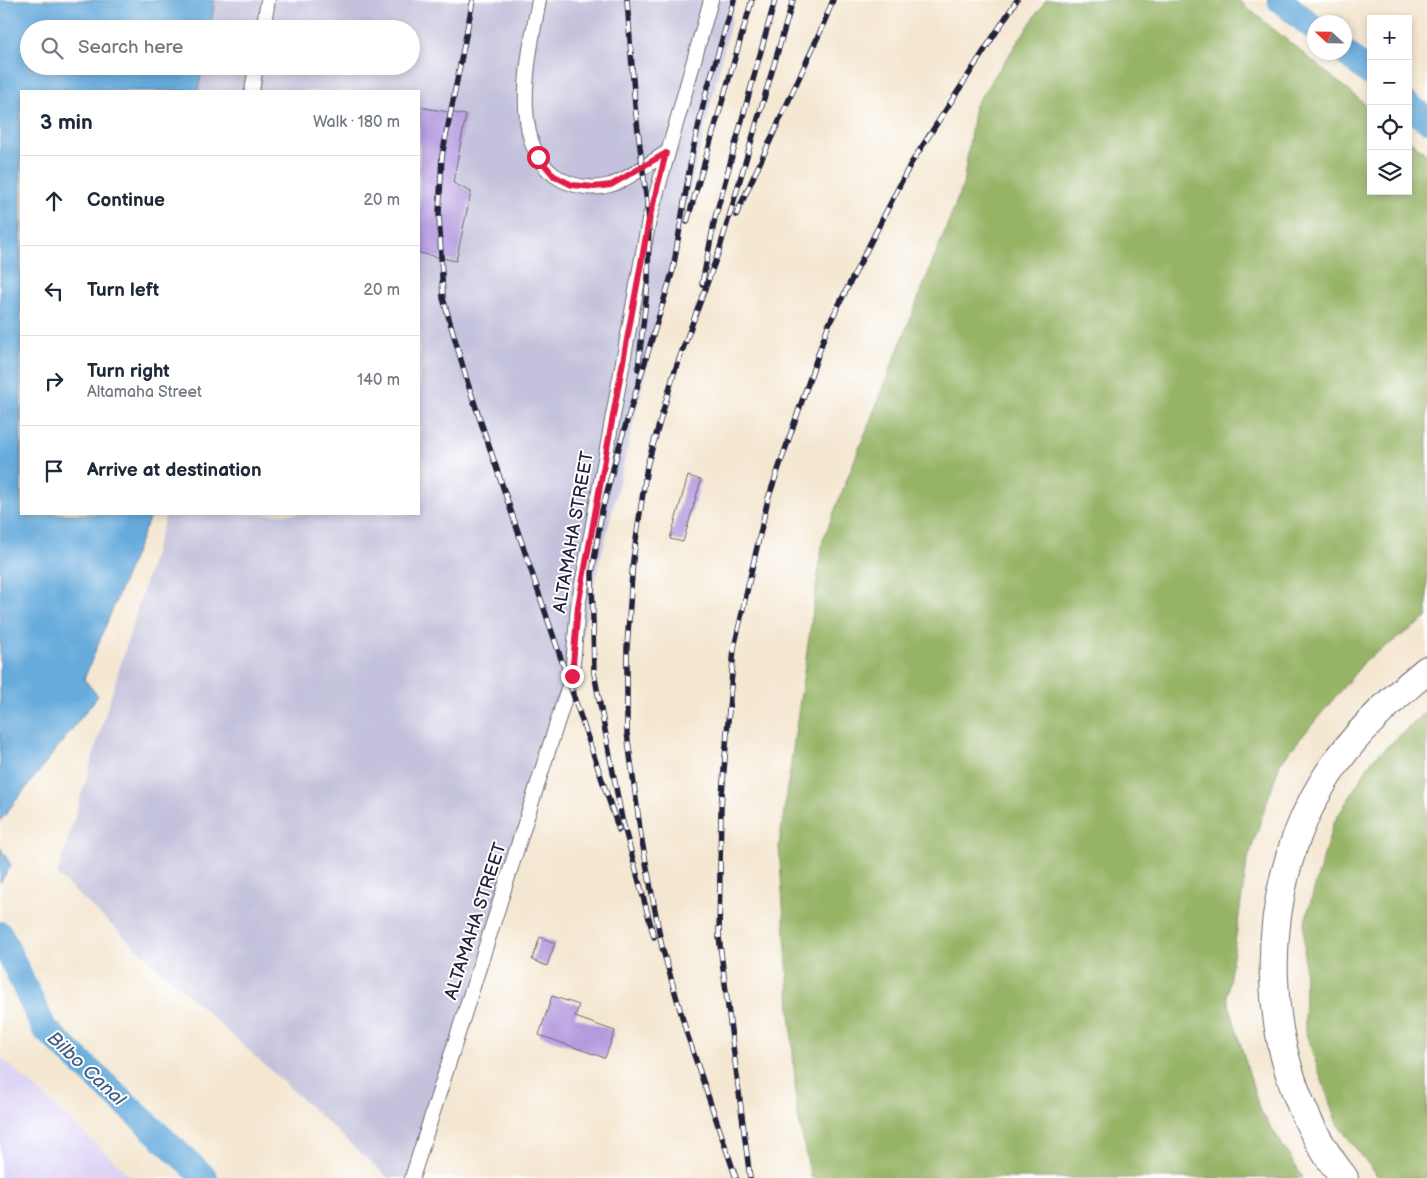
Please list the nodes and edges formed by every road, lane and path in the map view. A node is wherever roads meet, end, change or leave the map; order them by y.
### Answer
1 (268, 0) edge
2 (539, 0) edge
3 (711, 0) edge
4 (265, 20) edge
5 (255, 75) edge
6 (252, 90) edge
7 (666, 153) junction
8 (1427, 670) edge
9 (412, 1178) edge
10 (1344, 1178) edge

1 - 4 lane
2 - 7 lane
3 - 7 lane, ALTAMAHA STREET
5 - 6 lane
7 - 9 lane, ALTAMAHA STREET
8 - 10 highway

